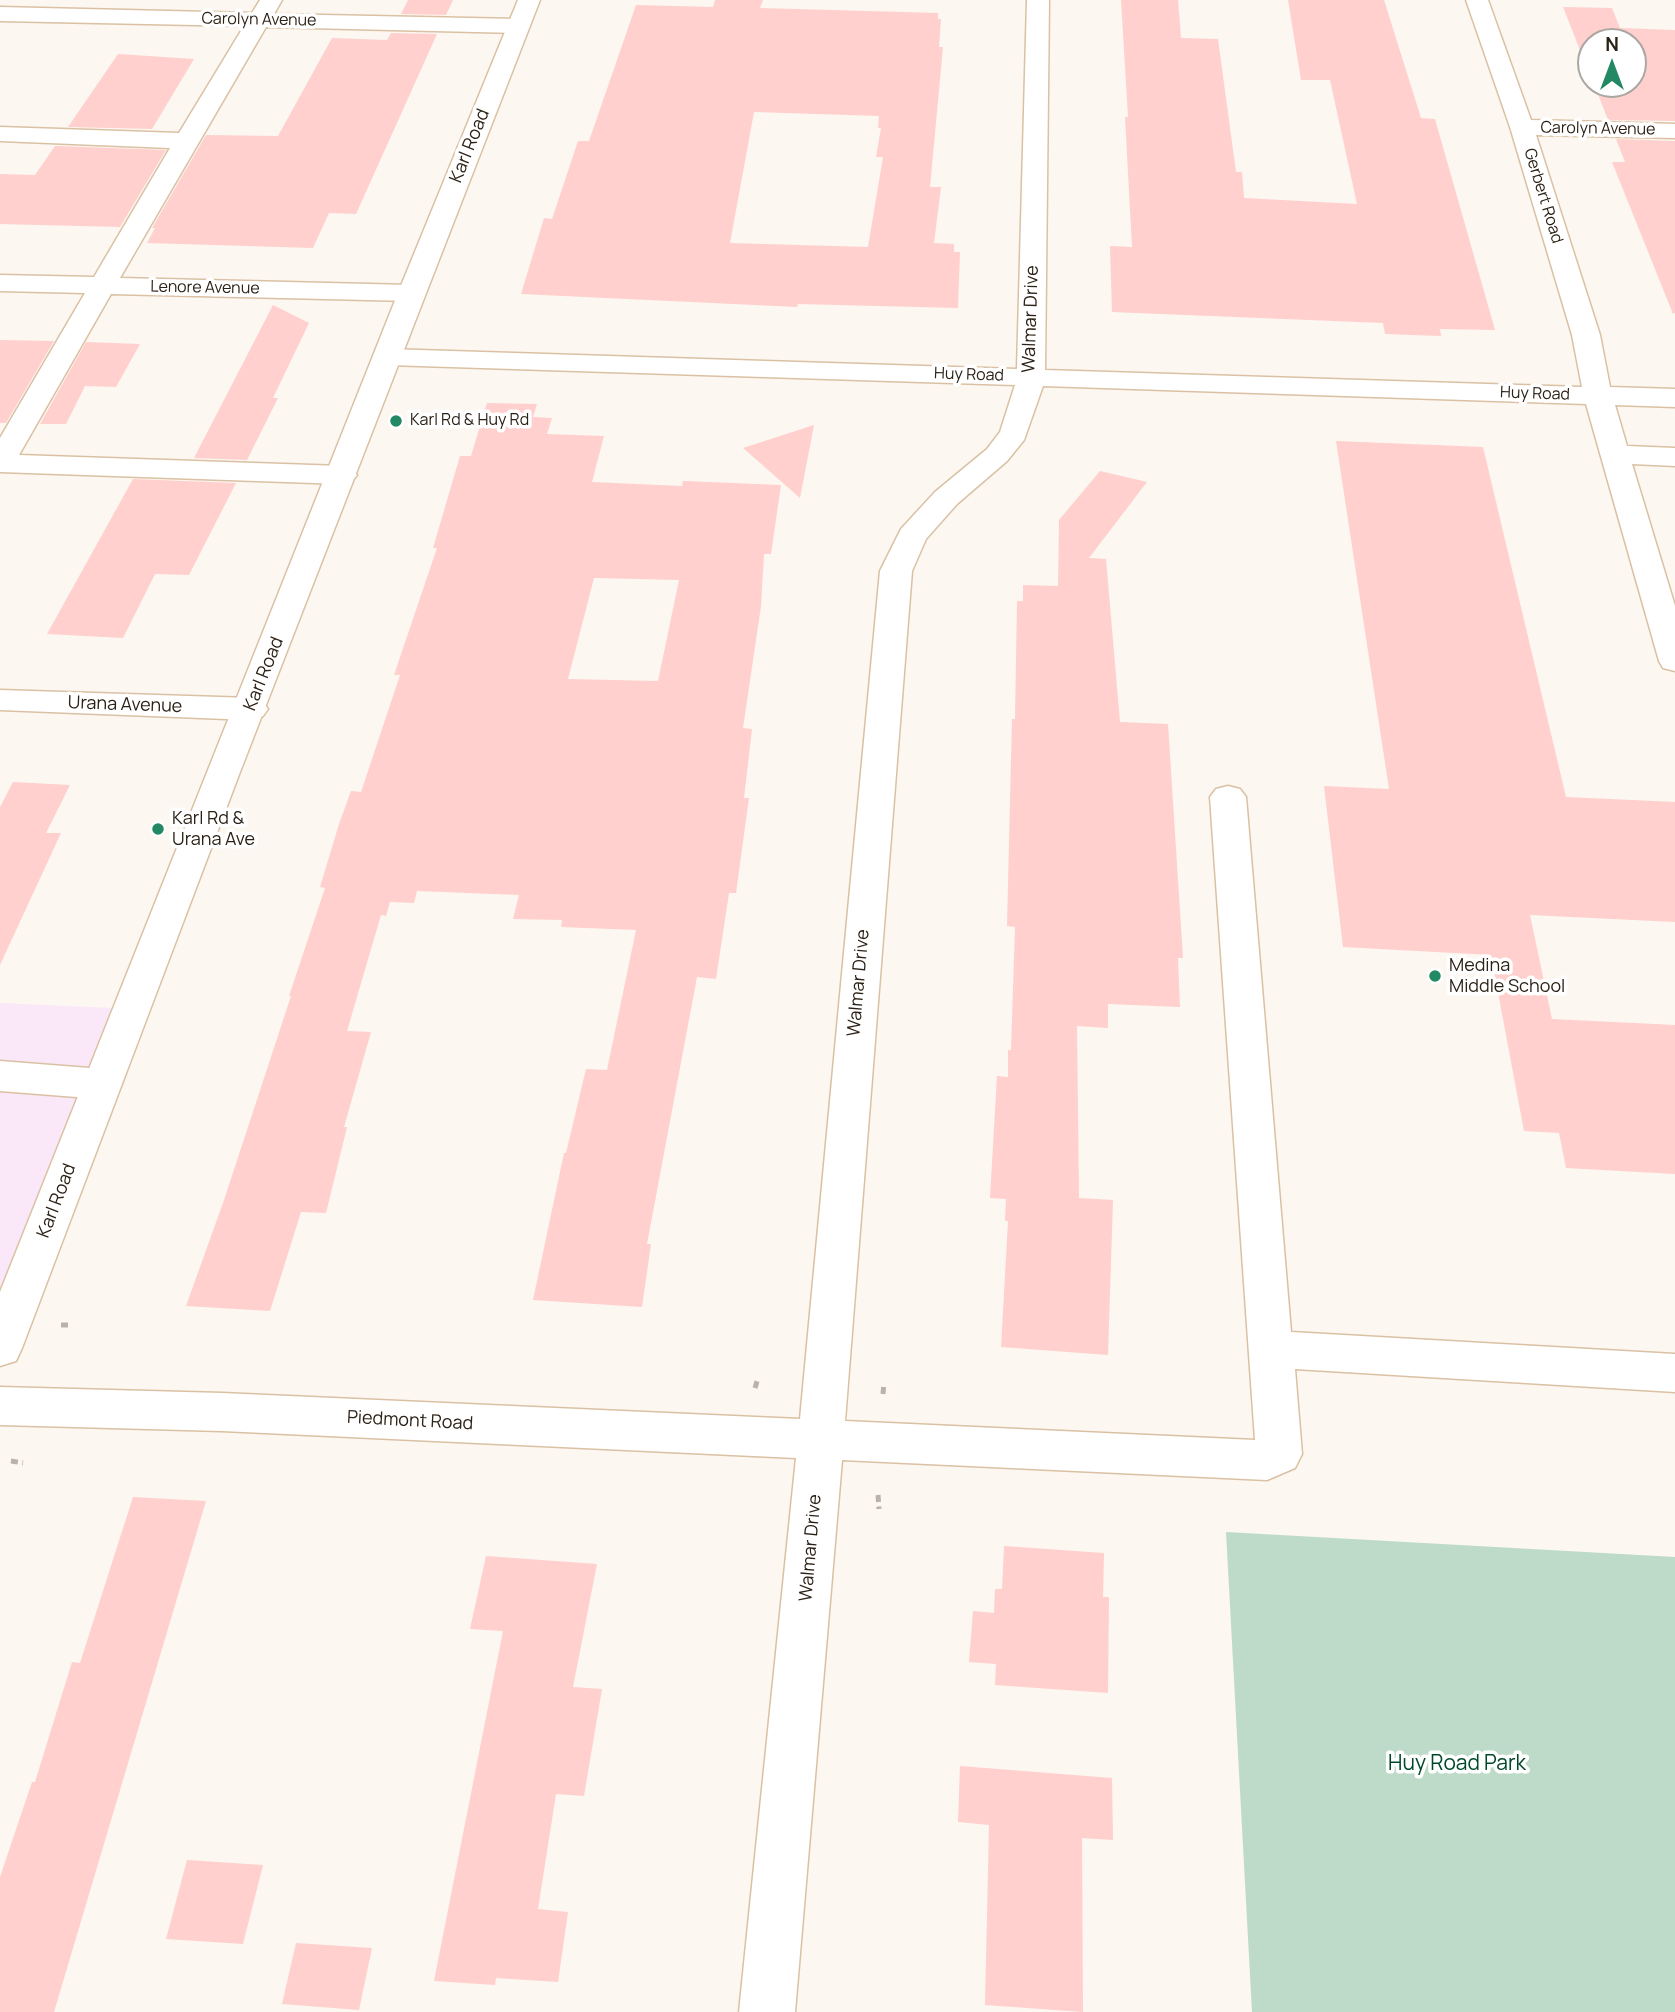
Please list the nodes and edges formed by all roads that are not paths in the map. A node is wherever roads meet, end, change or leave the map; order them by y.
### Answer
1 (1038, 0) edge
2 (1477, 0) edge
3 (265, 10) edge
4 (523, 13) edge
5 (0, 14) edge
6 (1522, 127) junction
7 (1675, 131) edge
8 (0, 134) edge
9 (186, 141) junction
10 (0, 282) edge
11 (104, 285) junction
12 (411, 293) junction
13 (388, 357) junction
14 (1031, 377) junction
15 (1598, 396) junction
16 (1675, 398) edge
17 (1614, 454) junction
18 (1675, 457) edge
19 (0, 463) edge
20 (342, 475) junction
21 (1675, 661) edge
22 (0, 701) edge
23 (251, 709) junction
24 (1228, 797) dead end
25 (0, 1076) edge
26 (102, 1084) junction
27 (0, 1348) edge
28 (1272, 1349) junction
29 (1675, 1373) edge
30 (0, 1406) edge
31 (821, 1441) junction
32 (767, 2012) edge

1 - 14 street, Walmar Drive
2 - 6 street, Gerbert Road
3 - 4 street, Carolyn Avenue
3 - 5 street, Carolyn Avenue
3 - 9 street
4 - 12 street, Karl Road
6 - 7 street, Carolyn Avenue
6 - 15 street, Gerbert Road
8 - 9 street
9 - 11 street
10 - 11 street, Lenore Avenue
11 - 12 street, Lenore Avenue
11 - 19 street
12 - 13 street, Karl Road
13 - 14 street, Huy Road
13 - 20 street, Karl Road
14 - 15 street, Huy Road
14 - 31 street, Walmar Drive
15 - 16 street, Huy Road
15 - 17 street, Gerbert Road
17 - 18 street
17 - 21 street, Gerbert Road
19 - 20 street
20 - 23 street, Karl Road
22 - 23 street, Urana Avenue
23 - 26 street, Karl Road
24 - 28 street
25 - 26 street
26 - 27 street, Karl Road
28 - 29 street
28 - 31 street, Piedmont Road
30 - 31 street, Piedmont Road
31 - 32 street, Walmar Drive

